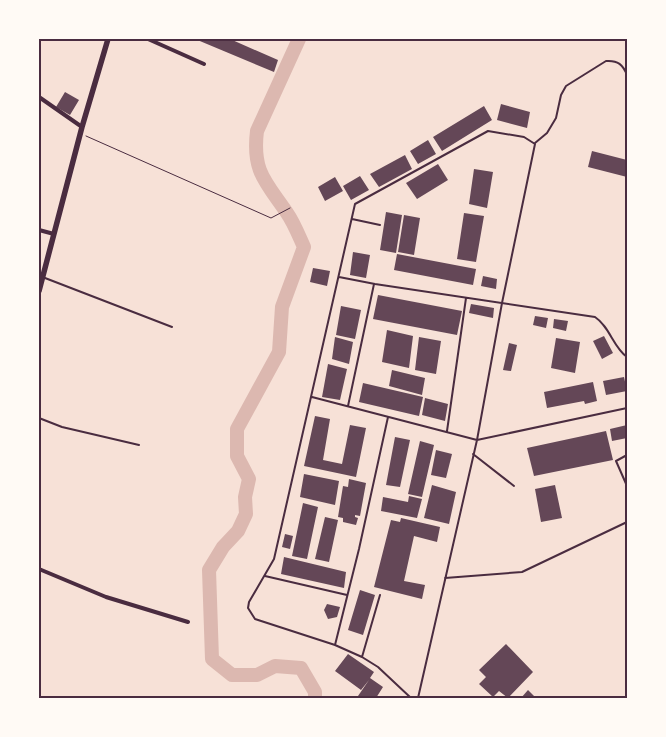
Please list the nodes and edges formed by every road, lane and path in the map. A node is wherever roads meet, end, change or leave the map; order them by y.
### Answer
1 (108, 39) edge
2 (148, 39) edge
3 (204, 64) dead end
4 (627, 75) edge
5 (39, 97) edge
6 (81, 130) junction
7 (535, 144) junction
8 (290, 208) dead end
9 (352, 219) junction
10 (380, 225) dead end
11 (39, 230) edge
12 (54, 234) junction
13 (41, 277) edge
14 (339, 277) junction
15 (374, 284) junction
16 (39, 291) edge
17 (466, 298) junction
18 (502, 303) junction
19 (172, 327) dead end
20 (627, 358) edge
21 (312, 398) junction
22 (348, 406) junction
23 (627, 408) edge
24 (388, 417) junction
25 (39, 418) edge
26 (447, 432) junction
27 (477, 440) junction
28 (138, 445) dead end
29 (473, 454) junction
30 (627, 455) edge
31 (514, 486) dead end
32 (627, 486) edge
33 (627, 522) edge
34 (39, 569) edge
35 (265, 576) junction
36 (445, 578) junction
37 (347, 595) junction
38 (380, 595) dead end
39 (188, 622) dead end
40 (335, 646) junction
41 (362, 657) junction
42 (411, 698) edge
43 (418, 698) edge

1 - 6 main road
2 - 3 street
4 - 7 lane
5 - 6 street
6 - 8 path
6 - 12 main road
7 - 9 lane
7 - 18 lane
9 - 10 lane
9 - 14 lane
11 - 12 street
12 - 13 main road
13 - 16 main road
13 - 19 lane
14 - 15 lane
14 - 21 lane
15 - 17 lane
15 - 22 lane
17 - 18 lane
17 - 26 lane
18 - 20 lane
18 - 27 lane
21 - 22 lane
21 - 35 lane
22 - 24 lane
23 - 27 lane
24 - 26 lane
24 - 37 lane
25 - 28 lane
26 - 27 lane
27 - 29 lane
29 - 31 lane
29 - 36 lane
30 - 32 lane
33 - 36 lane
34 - 39 street
35 - 37 lane
35 - 40 lane
36 - 43 lane
37 - 40 lane
38 - 41 lane
40 - 41 lane
41 - 42 lane

